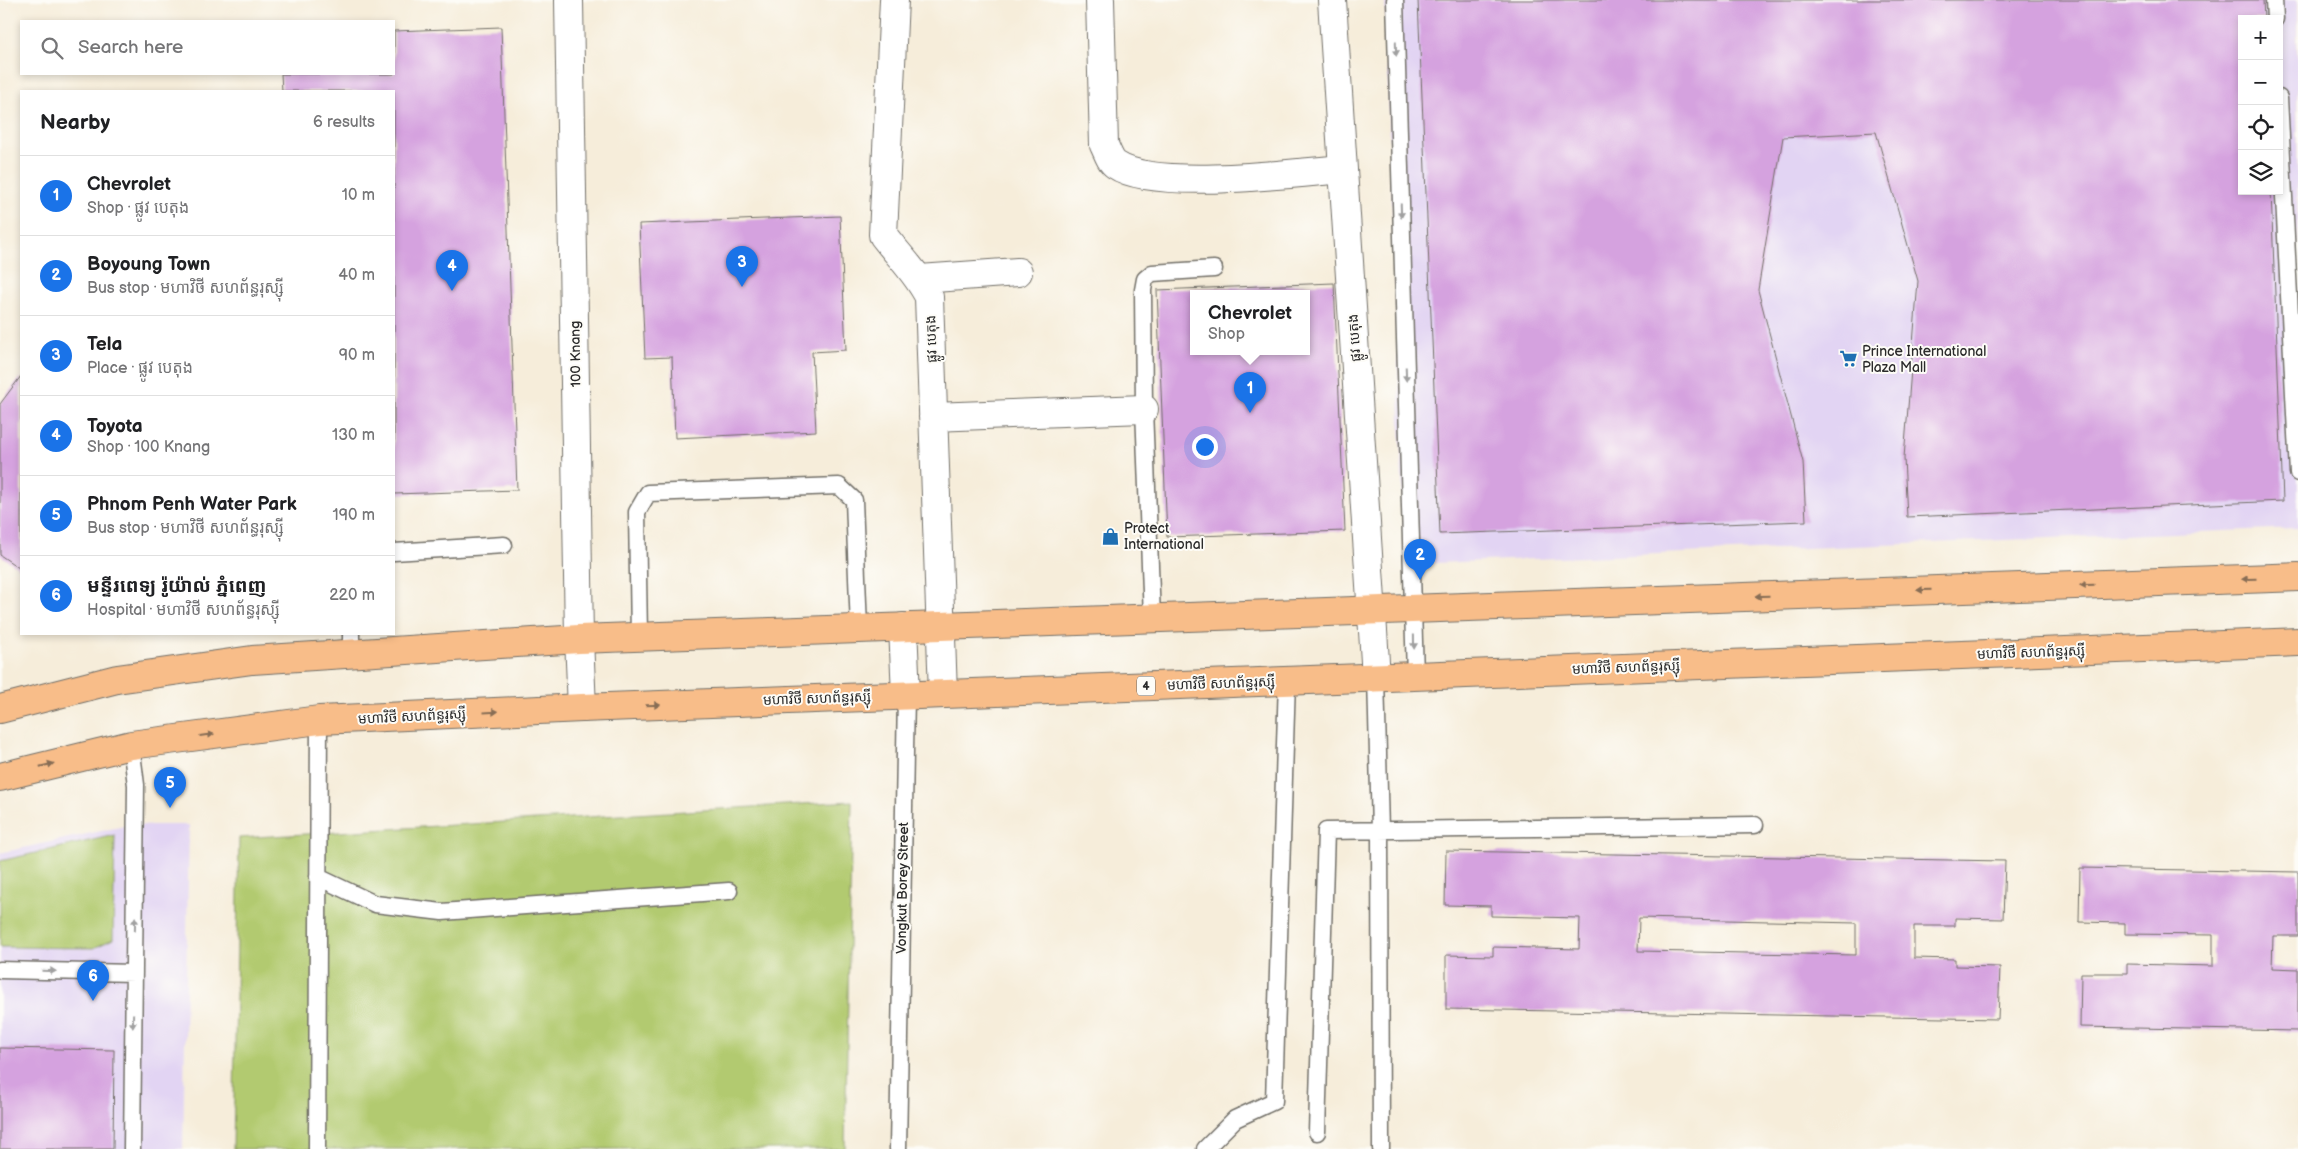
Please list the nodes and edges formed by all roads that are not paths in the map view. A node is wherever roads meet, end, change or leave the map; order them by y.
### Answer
1 (569, 0) edge
2 (894, 0) edge
3 (1100, 0) edge
4 (1332, 0) edge
5 (1395, 0) edge
6 (2274, 0) edge
7 (2275, 15) edge
8 (2279, 105) edge
9 (1343, 170) junction
10 (1214, 269) dead end
11 (1018, 272) dead end
12 (920, 280) junction
13 (1144, 409) junction
14 (933, 417) junction
15 (2298, 473) edge
16 (504, 545) dead end
17 (395, 552) edge
18 (2298, 577) edge
19 (1414, 609) junction
20 (1372, 610) junction
21 (1152, 618) junction
22 (940, 626) junction
23 (903, 627) junction
24 (858, 628) junction
25 (639, 637) junction
26 (579, 639) junction
27 (2298, 642) edge
28 (351, 644) edge
29 (1415, 675) junction
30 (1376, 677) junction
31 (1288, 680) junction
32 (943, 694) junction
33 (906, 695) junction
34 (582, 708) junction
35 (0, 709) edge
36 (318, 720) junction
37 (131, 745) junction
38 (0, 777) edge
39 (1754, 825) dead end
40 (1380, 830) junction
41 (318, 877) junction
42 (729, 891) dead end
43 (0, 970) edge
44 (134, 972) junction
45 (1317, 1132) dead end
46 (132, 1149) edge
47 (317, 1149) edge
48 (898, 1149) edge
49 (1205, 1149) edge
50 (1381, 1149) edge

1 - 26 street, 100 Knang
2 - 12 street, ផ្លូវ បេតុង
3 - 9 street
4 - 9 street, ផ្លូវ បេតុង
5 -> 19 lane
6 - 7 lane
8 - 15 lane
9 - 20 street, ផ្លូវ បេតុង
10 - 13 lane
11 - 12 street
12 - 14 street, ផ្លូវ បេតុង
13 - 14 street
13 - 21 lane
14 - 22 street, ផ្លូវ បេតុង
16 - 17 lane
18 -> 19 highway
19 - 20 highway
19 -> 29 lane
20 - 21 highway
20 - 30 street, ផ្លូវ បេតុង
21 - 22 highway
22 - 23 highway
22 - 32 street, ផ្លូវ បេតុង
23 - 24 highway
23 - 33 street, Vongkut Borey Street
24 - 25 highway
24 - 25 lane
25 - 26 highway
26 - 28 highway
26 - 34 street, 100 Knang
27 - 29 highway, មហាវិថី សហព័ន្ធរុស្ស៊ី / 4
28 - 35 highway
29 - 30 highway, មហាវិថី សហព័ន្ធរុស្ស៊ី / 4
30 - 31 highway, មហាវិថី សហព័ន្ធរុស្ស៊ី / 4
30 - 40 lane
31 - 32 highway, មហាវិថី សហព័ន្ធរុស្ស៊ី / 4
31 - 49 lane
32 - 33 highway, មហាវិថី សហព័ន្ធរុស្ស៊ី / 4
34 -> 33 highway, មហាវិថី សហព័ន្ធរុស្ស៊ី / 4
33 - 48 lane, Vongkut Borey Street
36 -> 34 highway, មហាវិថី សហព័ន្ធរុស្ស៊ី / 4
37 -> 36 highway, មហាវិថី សហព័ន្ធរុស្ស៊ី / 4
36 - 41 lane
38 -> 37 highway, មហាវិថី សហព័ន្ធរុស្ស៊ី / 4
44 -> 37 lane
39 - 40 lane
40 - 45 lane
40 - 50 lane
41 - 42 lane
41 - 47 lane
43 -> 44 lane
44 -> 46 lane

